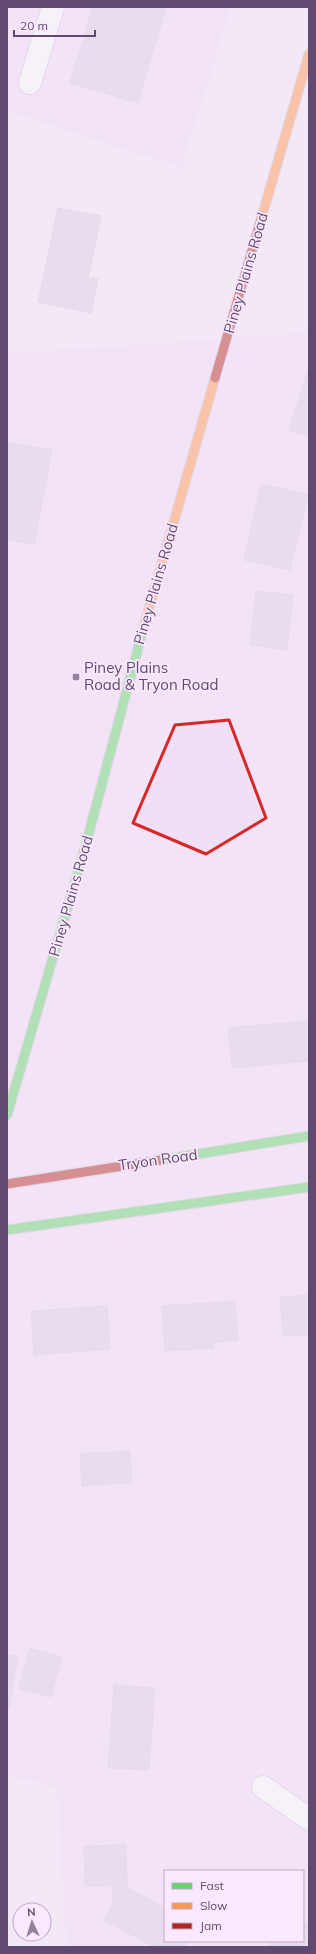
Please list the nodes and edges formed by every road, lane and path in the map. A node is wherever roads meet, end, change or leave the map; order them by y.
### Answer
1 (53, 7) edge
2 (309, 54) edge
3 (30, 83) dead end
4 (7, 1115) edge
5 (309, 1136) edge
6 (7, 1184) edge
7 (309, 1187) edge
8 (7, 1230) edge
9 (263, 1787) dead end
10 (309, 1819) edge

1 - 3 street
2 - 4 main road, Piney Plains Road
5 - 6 main road, Tryon Road
7 - 8 main road
9 - 10 street

